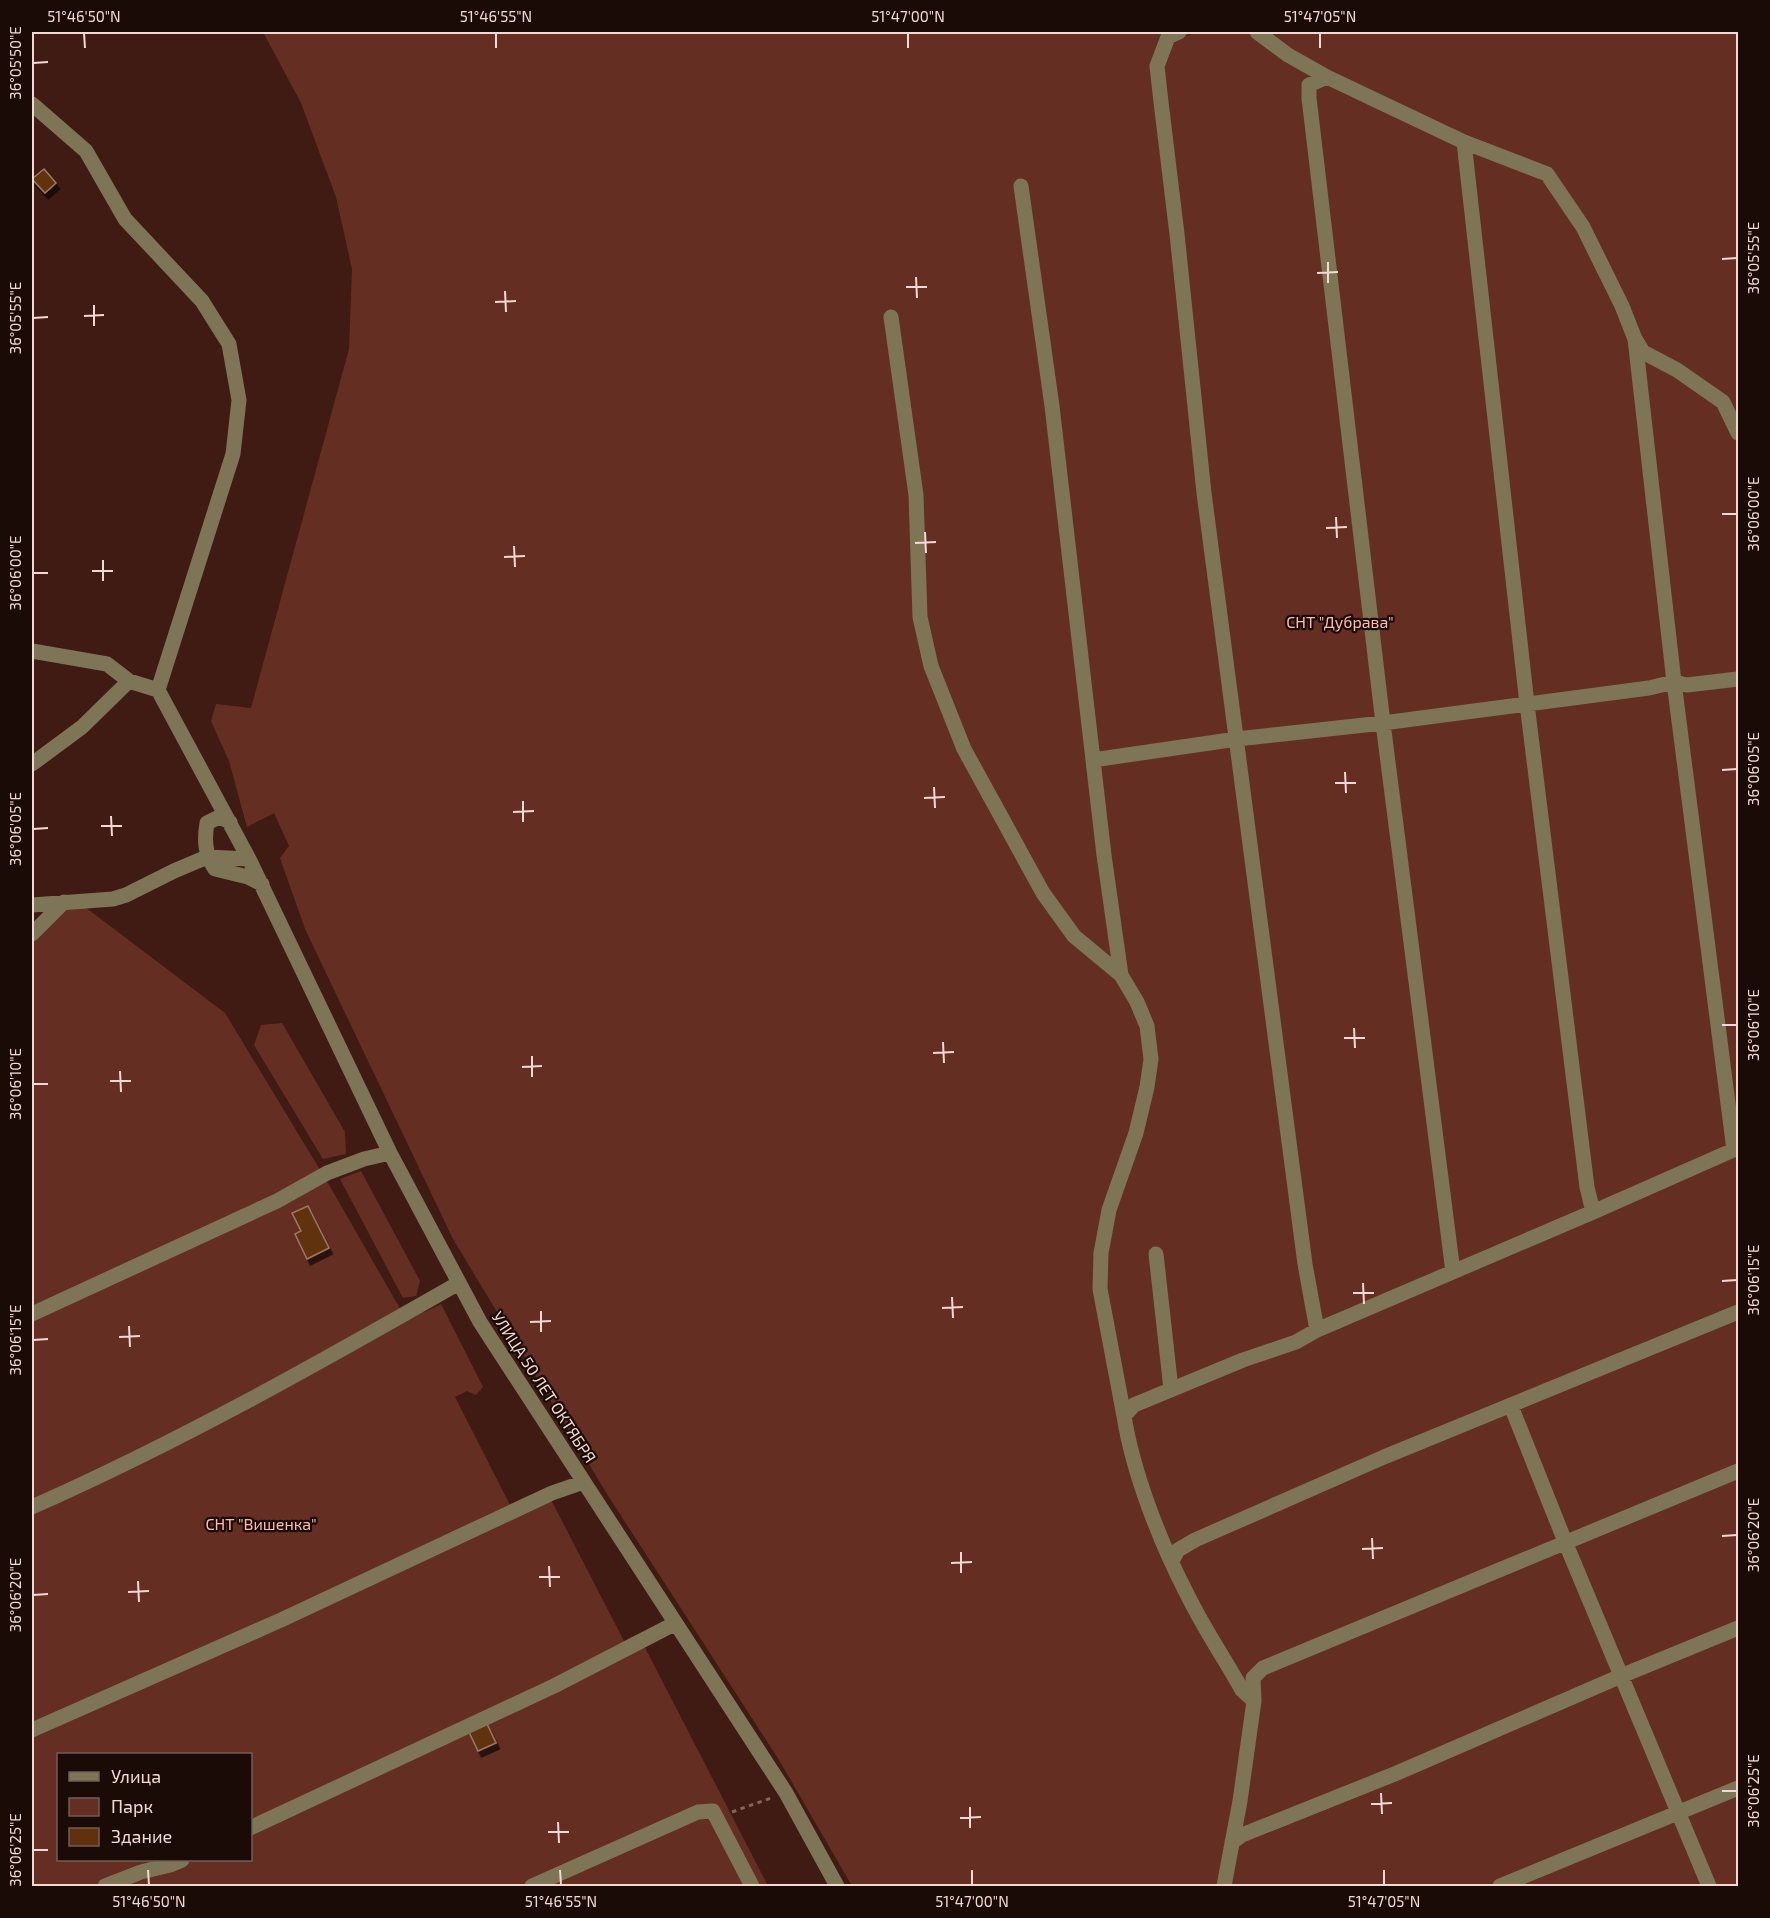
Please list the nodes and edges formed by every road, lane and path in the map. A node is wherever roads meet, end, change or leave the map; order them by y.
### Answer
1 (1179, 32) edge
2 (1257, 32) edge
3 (1327, 77) junction
4 (32, 104) edge
5 (1464, 142) junction
6 (1022, 186) dead end
7 (891, 317) dead end
8 (1635, 339) junction
9 (1738, 433) edge
10 (32, 651) edge
11 (1738, 679) edge
12 (129, 681) junction
13 (1674, 682) junction
14 (158, 690) junction
15 (1527, 704) junction
16 (1383, 723) junction
17 (1237, 739) junction
18 (1093, 760) junction
19 (32, 764) edge
20 (230, 822) junction
21 (207, 857) junction
22 (249, 859) junction
23 (262, 884) junction
24 (64, 902) junction
25 (32, 905) edge
26 (32, 934) edge
27 (1121, 975) junction
28 (1736, 1149) edge
29 (390, 1153) junction
30 (1593, 1212) junction
31 (1156, 1254) dead end
32 (1453, 1272) junction
33 (459, 1283) junction
34 (1738, 1312) edge
35 (32, 1314) edge
36 (1317, 1330) junction
37 (1171, 1389) junction
38 (1511, 1406) junction
39 (1124, 1416) junction
40 (1738, 1471) edge
41 (584, 1482) junction
42 (32, 1507) edge
43 (1566, 1544) junction
44 (1172, 1561) junction
45 (674, 1624) junction
46 (1738, 1628) edge
47 (1621, 1676) junction
48 (1254, 1701) junction
49 (32, 1730) edge
50 (1738, 1788) edge
51 (786, 1793) junction
52 (1678, 1814) junction
53 (716, 1818) junction
54 (252, 1827) edge
55 (1232, 1842) junction
56 (180, 1861) edge
57 (105, 1887) edge
58 (532, 1887) edge
59 (753, 1887) edge
60 (837, 1887) edge
61 (1224, 1887) edge
62 (1500, 1887) edge
63 (1709, 1887) edge

1 - 17 street
2 - 3 street
3 - 5 street
3 - 16 street
4 - 14 street
5 - 8 street
5 - 15 street
6 - 18 street
7 - 27 street
8 - 9 street
8 - 13 street
10 - 12 street
11 - 13 street
12 - 14 street
12 - 19 street
13 - 15 street
13 - 28 street
14 - 20 street, УЛИЦА 50 ЛЕТ ОКТЯБРЯ
15 - 16 street
15 - 30 street
16 - 17 street
16 - 32 street
17 - 18 street
17 - 36 street
18 - 27 street
20 - 21 street
20 - 22 street, УЛИЦА 50 ЛЕТ ОКТЯБРЯ
21 - 22 street
21 - 23 street
21 - 24 street
22 - 23 street, УЛИЦА 50 ЛЕТ ОКТЯБРЯ
23 - 29 street, УЛИЦА 50 ЛЕТ ОКТЯБРЯ
24 - 25 street
24 - 26 street
27 - 39 street
28 - 30 street
29 - 33 street, УЛИЦА 50 ЛЕТ ОКТЯБРЯ
29 - 35 street
30 - 32 street
31 - 37 street
32 - 36 street
33 - 41 street, УЛИЦА 50 ЛЕТ ОКТЯБРЯ
33 - 42 street
34 - 38 street
36 - 37 street
37 - 39 street
38 - 43 street
38 - 44 street
39 - 44 street
40 - 43 street
41 - 45 street, УЛИЦА 50 ЛЕТ ОКТЯБРЯ
41 - 49 street
43 - 47 street
43 - 48 street
44 - 48 street
45 - 51 street, УЛИЦА 50 ЛЕТ ОКТЯБРЯ
45 - 54 street
46 - 47 street
47 - 52 street
47 - 55 street
48 - 55 street
50 - 52 street
51 - 53 path
51 - 60 street, УЛИЦА 50 ЛЕТ ОКТЯБРЯ
52 - 62 street
52 - 63 street
53 - 58 street
53 - 59 street
55 - 61 street
56 - 57 street

